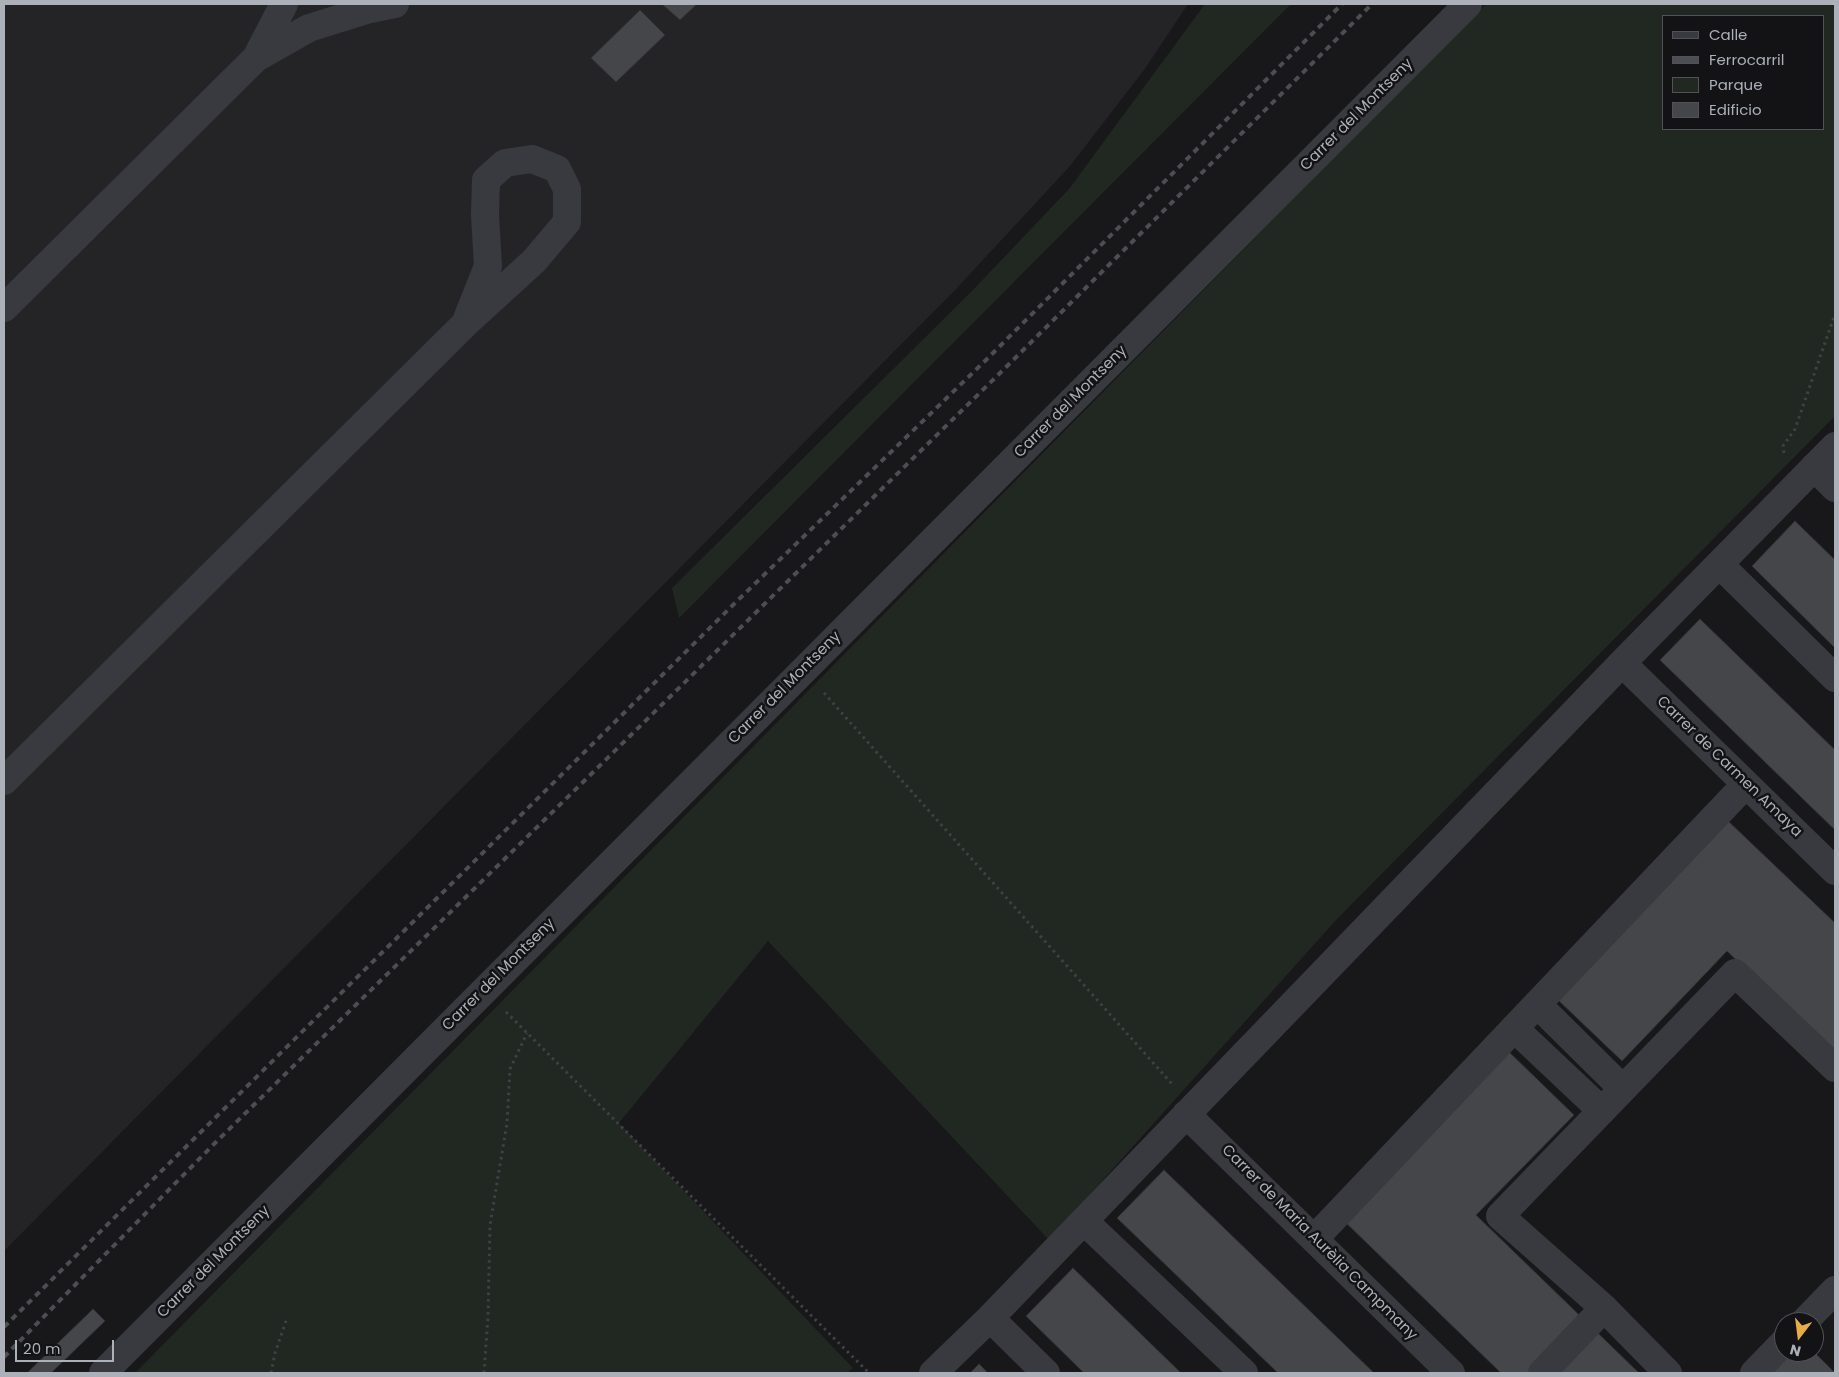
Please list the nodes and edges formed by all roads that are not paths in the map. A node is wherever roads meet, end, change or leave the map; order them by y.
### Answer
1 (284, 4) edge
2 (395, 4) edge
3 (1468, 4) edge
4 (256, 58) junction
5 (4, 308) edge
6 (465, 324) junction
7 (1835, 446) edge
8 (1814, 468) junction
9 (1835, 488) edge
10 (1719, 564) junction
11 (1622, 663) junction
12 (1835, 678) edge
13 (4, 781) edge
14 (1746, 784) junction
15 (1835, 871) edge
16 (1537, 1004) junction
17 (1514, 1028) junction
18 (1835, 1068) edge
19 (1623, 1089) junction
20 (1190, 1110) junction
21 (1602, 1111) junction
22 (1084, 1221) junction
23 (1314, 1238) junction
24 (1832, 1300) edge
25 (1604, 1308) junction
26 (1817, 1312) edge
27 (990, 1318) junction
28 (1774, 1352) edge
29 (103, 1373) edge
30 (934, 1373) edge
31 (1046, 1373) edge
32 (1244, 1373) edge
33 (1451, 1373) edge
34 (1542, 1373) edge
35 (1668, 1373) edge
36 (1754, 1373) edge

1 - 4 street
2 - 4 street
3 - 29 street, Carrer del Montseny
4 - 5 street
6 - 6 street
6 - 13 street
7 - 8 street
8 - 9 street
8 - 10 street
10 - 11 street
10 - 12 street
11 - 14 street, Carrer de Carmen Amaya
11 - 20 street
14 - 15 street, Carrer de Carmen Amaya
14 - 16 street
16 - 17 street
16 - 19 street
17 - 21 street
17 - 23 street
18 - 19 street
19 - 21 street
20 - 22 street
20 - 23 street, Carrer de Maria Aurèlia Campmany
21 - 25 street
22 - 27 street
22 - 32 street
23 - 33 street, Carrer de Maria Aurèlia Campmany
24 - 26 street
25 - 34 street
25 - 35 street
27 - 30 street
27 - 31 street
28 - 36 street

